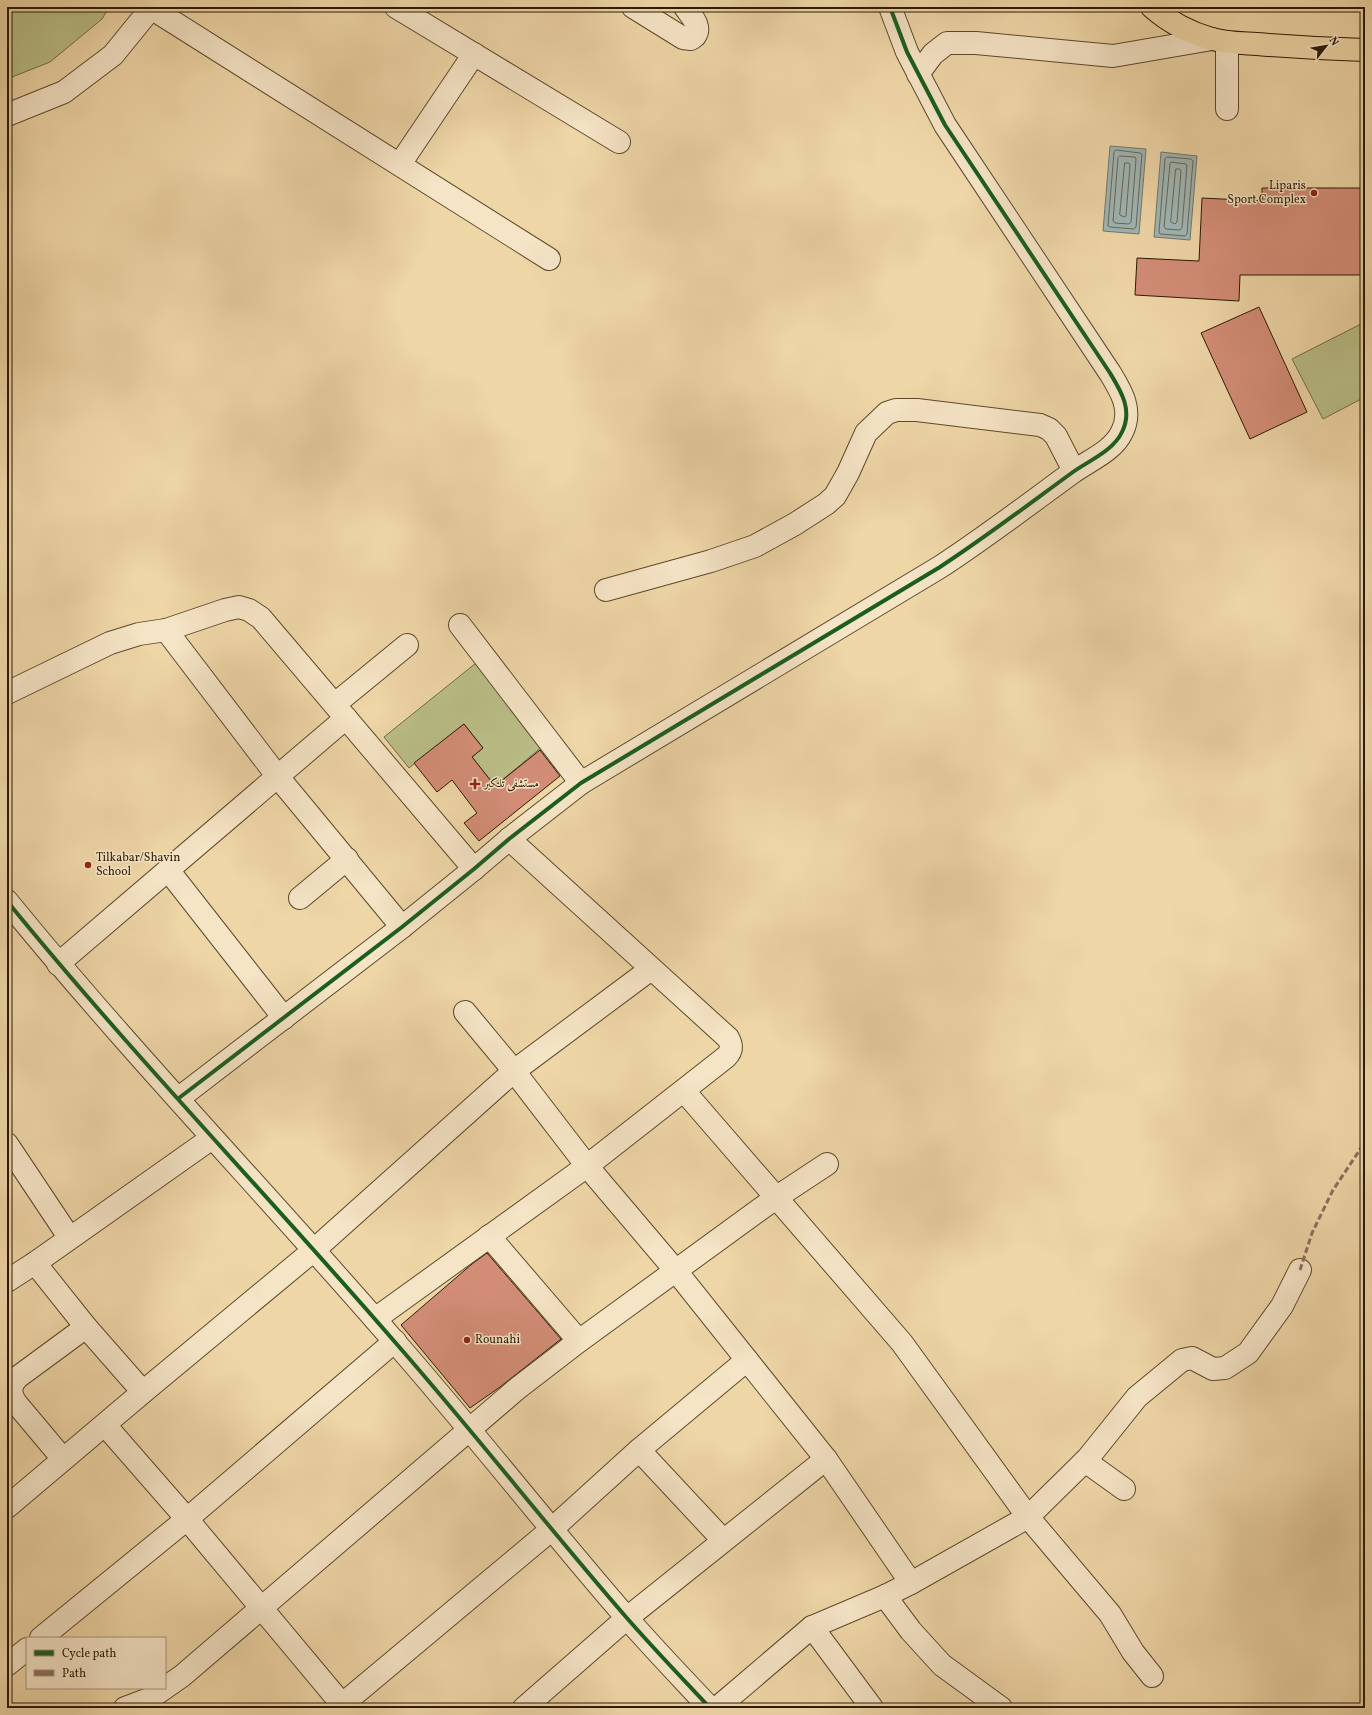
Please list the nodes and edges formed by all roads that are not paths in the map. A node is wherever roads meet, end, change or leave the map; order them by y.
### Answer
1 (152, 7) edge
2 (396, 7) edge
3 (633, 7) edge
4 (685, 7) edge
5 (890, 7) edge
6 (1152, 7) edge
7 (1219, 40) junction
8 (1365, 50) edge
9 (474, 54) junction
10 (918, 74) junction
11 (1227, 109) dead end
12 (7, 115) edge
13 (619, 142) dead end
14 (400, 164) junction
15 (549, 259) dead end
16 (1074, 472) junction
17 (606, 590) dead end
18 (460, 625) dead end
19 (166, 630) junction
20 (407, 645) dead end
21 (7, 693) edge
22 (340, 711) junction
23 (278, 776) junction
24 (581, 783) junction
25 (509, 839) junction
26 (347, 859) junction
27 (474, 869) junction
28 (168, 870) junction
29 (300, 898) dead end
30 (7, 901) edge
31 (402, 927) junction
32 (58, 964) junction
33 (651, 970) junction
34 (465, 1012) dead end
35 (284, 1018) junction
36 (514, 1071) junction
37 (684, 1091) junction
38 (179, 1098) junction
39 (212, 1138) junction
40 (7, 1144) edge
41 (827, 1164) dead end
42 (587, 1166) junction
43 (777, 1197) junction
44 (488, 1236) junction
45 (69, 1237) junction
46 (314, 1250) junction
47 (35, 1263) junction
48 (1300, 1270) dead end
49 (676, 1271) junction
50 (7, 1281) edge
51 (375, 1319) junction
52 (86, 1327) junction
53 (395, 1341) junction
54 (579, 1341) junction
55 (747, 1360) junction
56 (143, 1392) junction
57 (105, 1425) junction
58 (469, 1429) junction
59 (639, 1450) junction
60 (63, 1459) junction
61 (826, 1459) junction
62 (1085, 1461) junction
63 (1124, 1489) dead end
64 (7, 1507) edge
65 (1028, 1517) junction
66 (187, 1520) junction
67 (552, 1529) junction
68 (723, 1540) junction
69 (911, 1583) junction
70 (884, 1596) junction
71 (261, 1608) junction
72 (627, 1618) junction
73 (812, 1627) junction
74 (42, 1637) edge
75 (26, 1650) edge
76 (7, 1665) edge
77 (1152, 1676) dead end
78 (166, 1688) edge
79 (165, 1689) edge
80 (342, 1707) edge
81 (125, 1708) edge
82 (524, 1708) edge
83 (710, 1708) edge
84 (717, 1708) edge
85 (872, 1708) edge
86 (1001, 1708) edge

1 - 12 street
1 - 14 street
2 - 9 street
3 - 4 street
5 - 10 street
6 - 7 main road
7 - 8 main road
7 - 10 street
7 - 11 street
9 - 13 street
9 - 14 street
10 - 16 street
14 - 15 street
16 - 17 street
16 - 24 street
18 - 24 street
19 - 21 street
19 - 22 street
19 - 23 street
20 - 22 street
22 - 23 street
22 - 27 street
23 - 26 street
23 - 28 street
24 - 25 street
25 - 27 street
25 - 33 street
26 - 29 street
26 - 31 street
27 - 31 street
28 - 32 street
28 - 35 street
30 - 32 street
31 - 35 street
32 - 38 street
33 - 36 street
33 - 37 street
34 - 36 street
35 - 38 street
36 - 42 street
36 - 46 street
37 - 42 street
37 - 43 street
38 - 39 street
39 - 45 street
39 - 46 street
40 - 45 street
41 - 43 street
42 - 44 street
42 - 49 street
43 - 49 street
43 - 65 street
44 - 51 street
44 - 54 street
45 - 47 street
46 - 51 street
46 - 56 street
47 - 50 street
47 - 52 street
48 - 62 street
49 - 54 street
49 - 55 street
51 - 53 street
52 - 56 street
52 - 60 street
53 - 58 street
53 - 66 street
54 - 58 street
55 - 59 street
55 - 61 street
56 - 57 street
57 - 60 street
57 - 66 street
58 - 67 street
58 - 71 street
59 - 67 street
59 - 68 street
60 - 64 street
61 - 68 street
61 - 69 street
62 - 63 street
62 - 65 street
65 - 69 street
65 - 77 street
66 - 71 street
66 - 74 street
67 - 72 street
67 - 80 street
68 - 72 street
69 - 70 street
70 - 73 street
70 - 86 street
71 - 78 street
71 - 80 street
72 - 82 street
72 - 83 street
73 - 84 street
73 - 85 street
75 - 76 street
79 - 81 street

